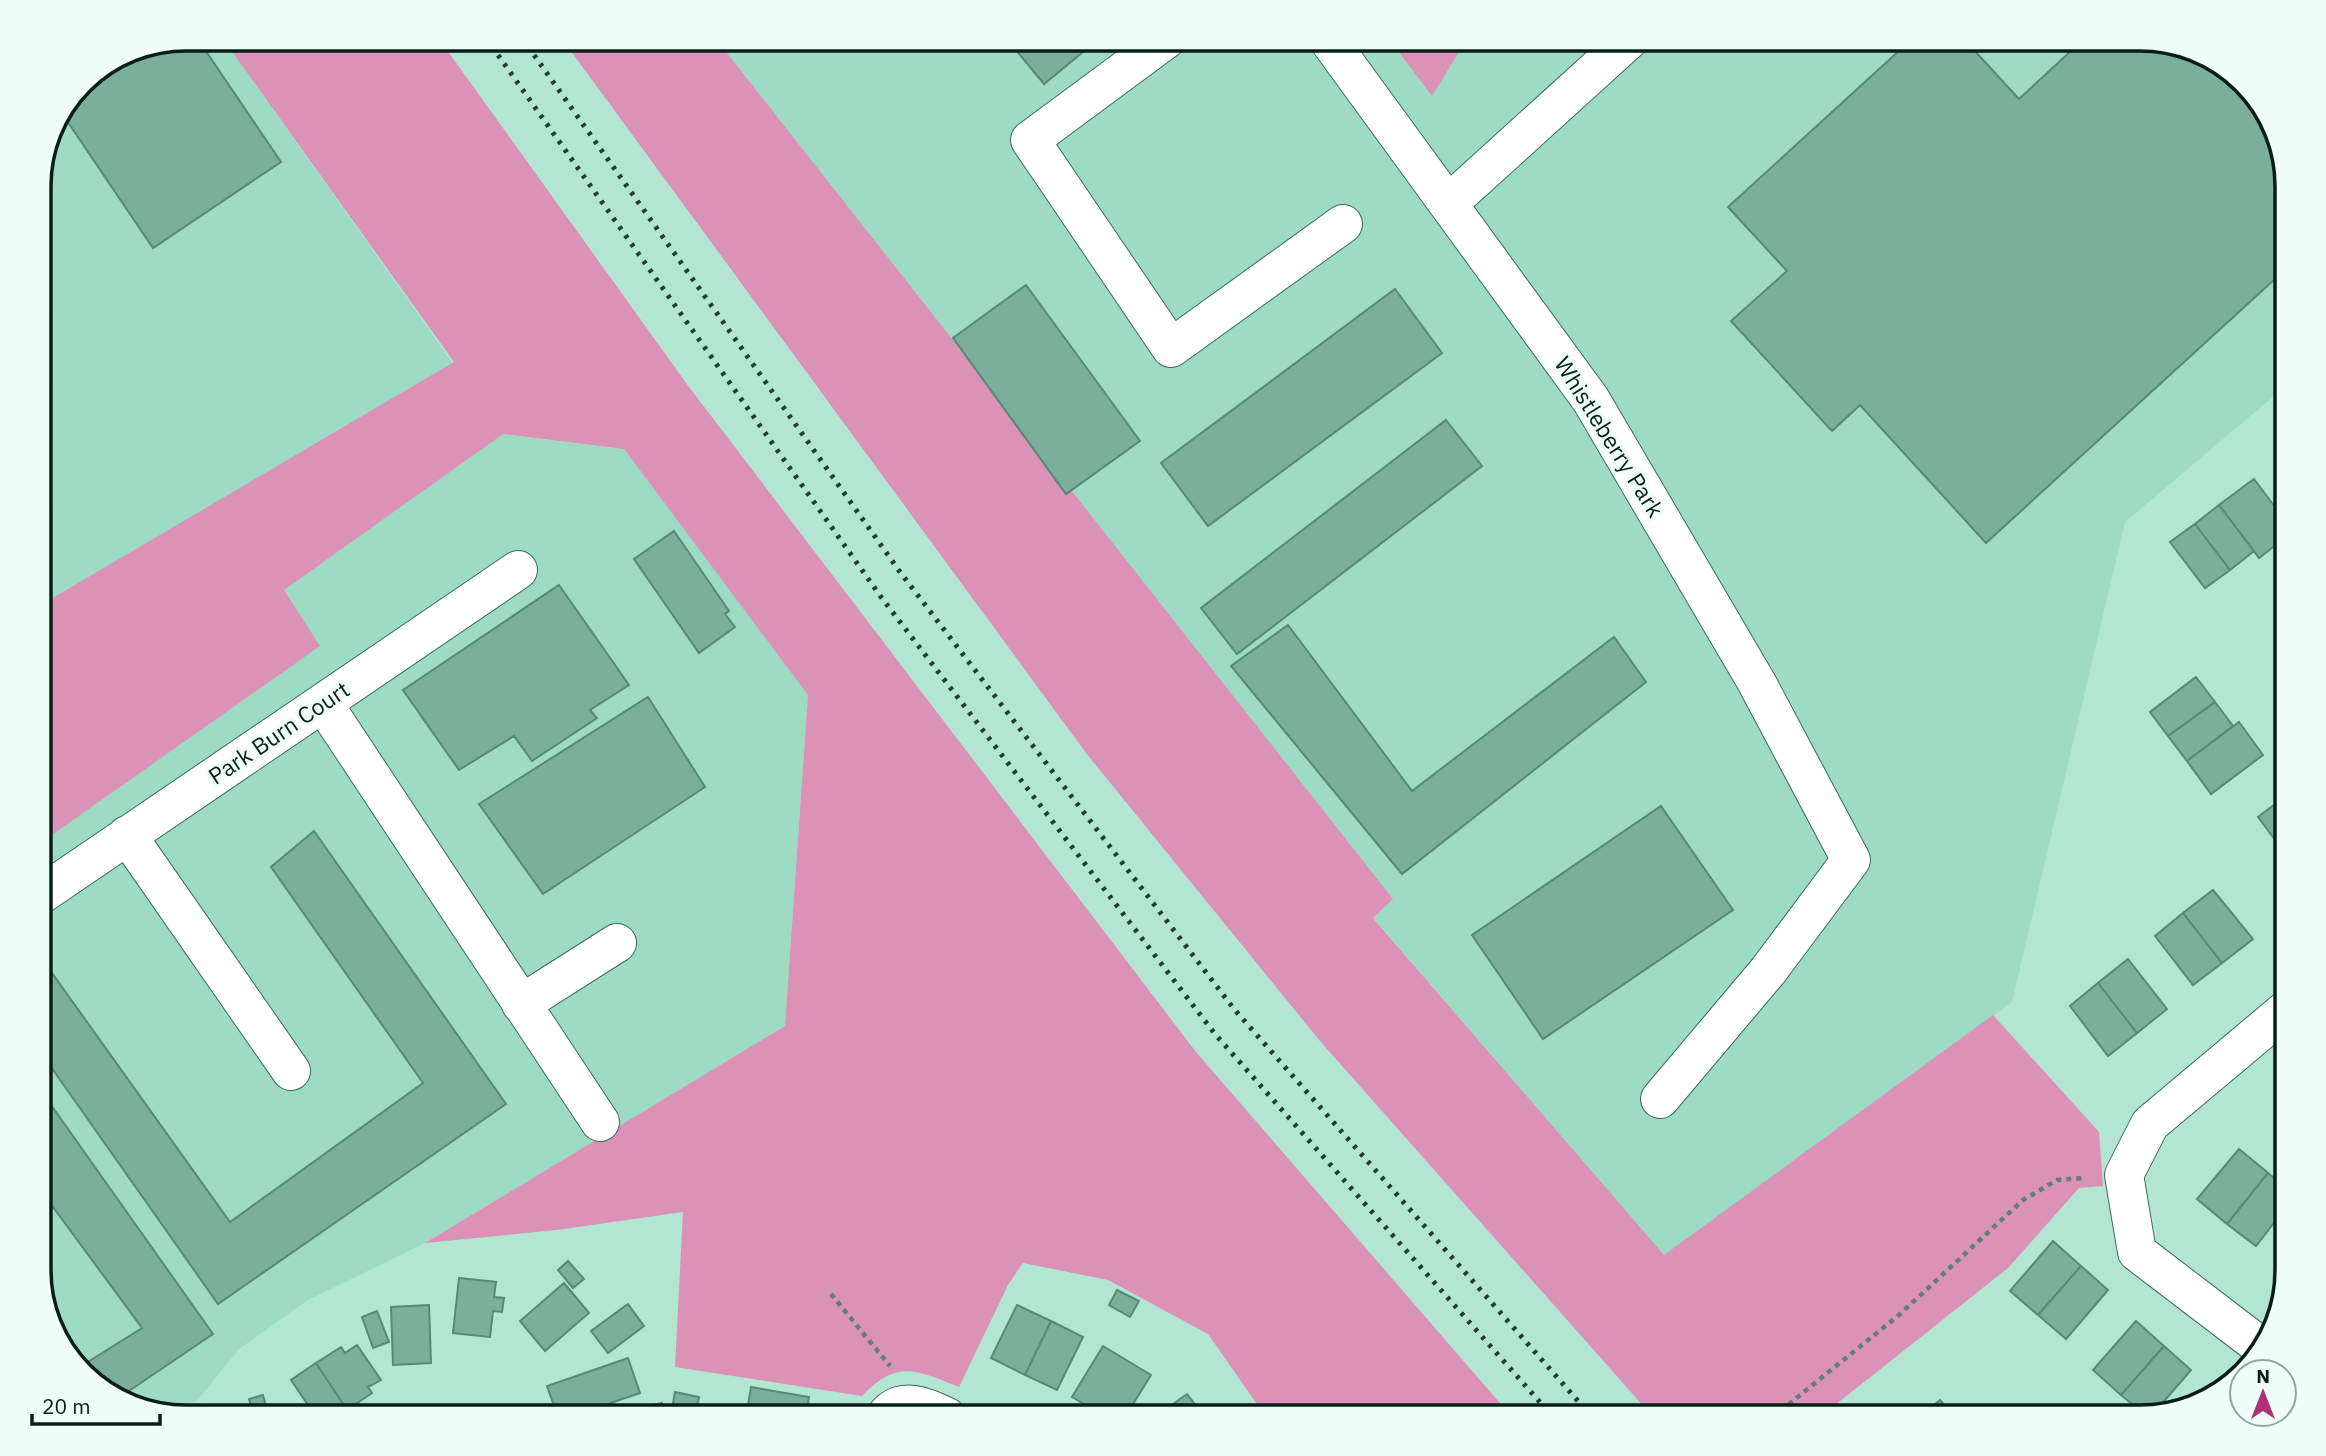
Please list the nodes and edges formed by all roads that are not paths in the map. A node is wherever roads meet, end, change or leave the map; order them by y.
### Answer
1 (1150, 51) edge
2 (1336, 51) edge
3 (1617, 51) edge
4 (1448, 204) junction
5 (1343, 224) dead end
6 (518, 570) dead end
7 (323, 703) junction
8 (127, 835) junction
9 (51, 888) edge
10 (617, 943) dead end
11 (521, 1004) junction
12 (2275, 1019) edge
13 (291, 1071) dead end
14 (1660, 1099) dead end
15 (600, 1122) dead end
16 (2254, 1341) edge

1 - 5 street
2 - 4 street, Whistleberry Park
3 - 4 street
4 - 14 street, Whistleberry Park
6 - 7 street, Park Burn Court
7 - 8 street, Park Burn Court
7 - 11 street
8 - 9 street, Park Burn Court
8 - 13 street
10 - 11 street
11 - 15 street
12 - 16 street

